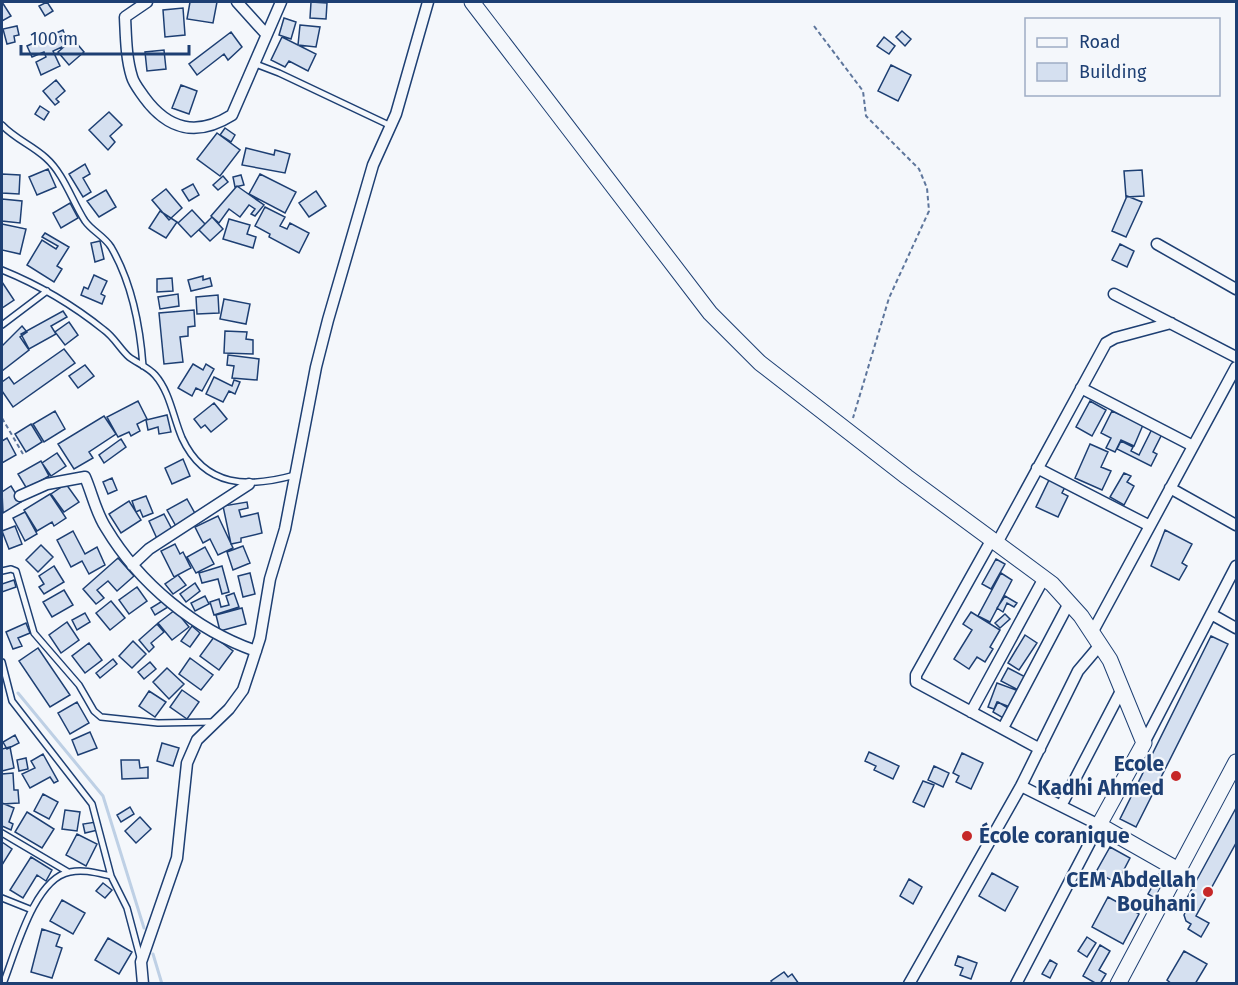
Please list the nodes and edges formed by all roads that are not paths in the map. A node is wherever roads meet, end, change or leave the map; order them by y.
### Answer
1 (147, 2) edge
2 (237, 2) edge
3 (281, 2) edge
4 (428, 2) edge
5 (471, 2) edge
6 (266, 34) junction
7 (252, 63) junction
8 (2, 125) edge
9 (391, 126) junction
10 (1157, 244) dead end
11 (2, 270) edge
12 (1236, 289) edge
13 (47, 291) junction
14 (1114, 294) dead end
15 (1171, 323) junction
16 (2, 326) edge
17 (1236, 357) edge
18 (143, 366) junction
19 (1236, 367) edge
20 (1081, 388) junction
21 (1193, 446) junction
22 (1037, 468) junction
23 (295, 475) junction
24 (249, 484) junction
25 (1170, 488) junction
26 (20, 496) dead end
27 (1236, 525) edge
28 (1150, 526) junction
29 (994, 541) junction
30 (132, 566) junction
31 (1236, 566) edge
32 (2, 571) edge
33 (1044, 578) junction
34 (1069, 603) junction
35 (1212, 614) junction
36 (1236, 628) edge
37 (1096, 639) junction
38 (256, 651) junction
39 (2, 662) edge
40 (1122, 689) junction
41 (971, 712) junction
42 (215, 722) junction
43 (1003, 728) junction
44 (1144, 743) junction
45 (1041, 749) junction
46 (1236, 762) edge
47 (1021, 786) junction
48 (1061, 806) junction
49 (1099, 825) junction
50 (2, 833) edge
51 (1180, 871) junction
52 (68, 872) junction
53 (111, 876) junction
54 (2, 898) edge
55 (32, 910) junction
56 (141, 962) junction
57 (3, 984) edge
58 (143, 984) edge
59 (909, 984) edge
60 (1016, 984) edge
61 (1118, 984) edge

1 - 7 street
2 - 6 street
3 - 6 street
4 - 9 street
5 - 29 main road
6 - 7 street
7 - 9 lane
8 - 18 lane
9 - 23 street
10 - 12 street
11 - 13 lane
13 - 16 lane
13 - 18 lane
14 - 15 street
15 - 17 street
15 - 20 street
18 - 24 lane
19 - 21 street
20 - 21 street
20 - 22 street
21 - 25 street
22 - 28 street
22 - 29 street
23 - 24 lane
23 - 38 street
24 - 30 street
25 - 27 street
25 - 28 street
26 - 30 street
28 - 37 street
29 - 33 main road
29 - 41 street
30 - 38 street
31 - 35 street
32 - 42 lane
33 - 34 main road
33 - 41 street
34 - 37 main road
34 - 43 street
35 - 36 street
35 - 44 street
37 - 40 main road
37 - 45 street
38 - 42 street
39 - 53 lane
40 - 44 main road
40 - 48 street
41 - 43 street
42 - 56 street
43 - 45 street
44 - 49 main road
45 - 47 street
46 - 51 main road
47 - 48 street
47 - 59 street
48 - 49 street
49 - 51 main road
49 - 60 street
50 - 52 lane
51 - 61 main road
52 - 53 lane
52 - 55 lane
53 - 56 lane
54 - 55 lane
55 - 57 lane
56 - 58 street

